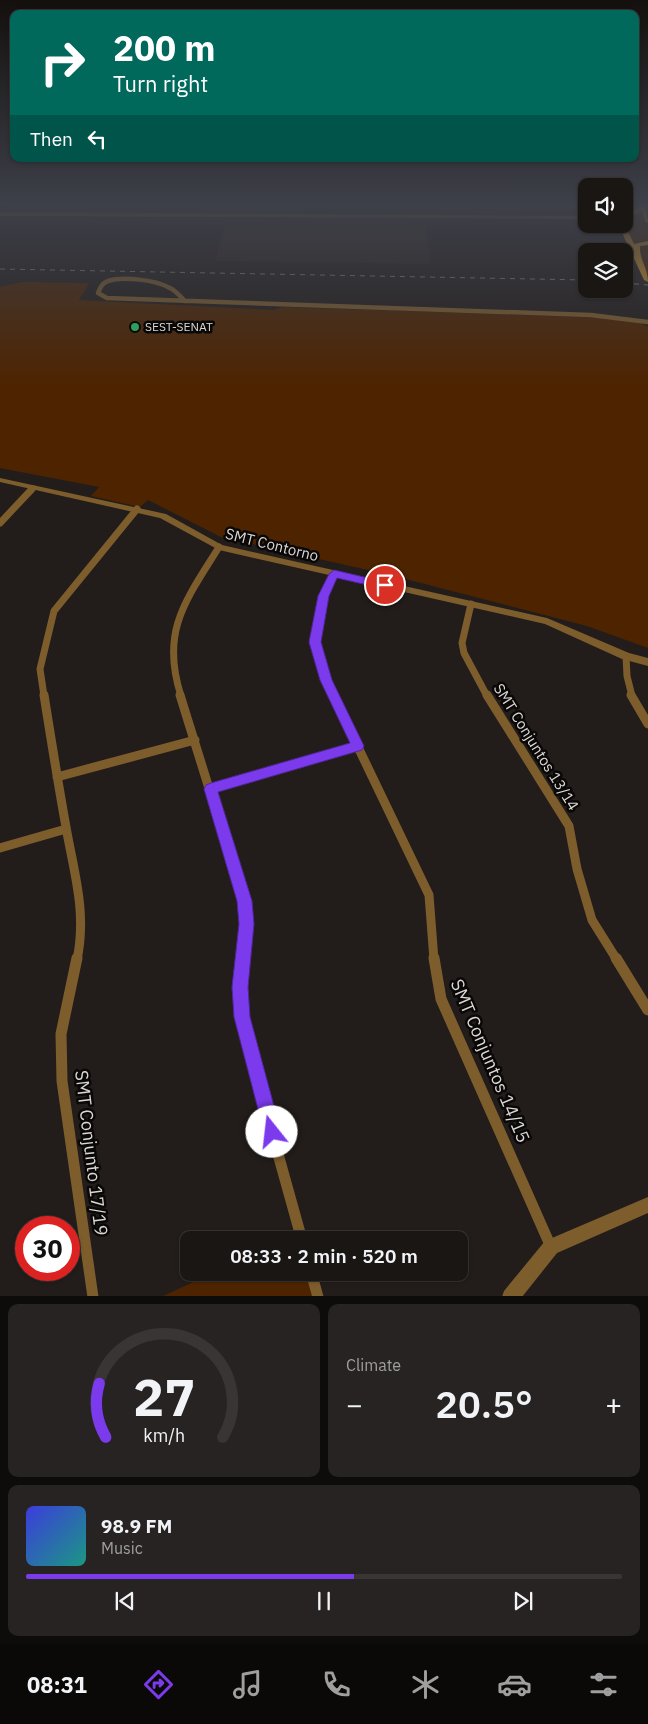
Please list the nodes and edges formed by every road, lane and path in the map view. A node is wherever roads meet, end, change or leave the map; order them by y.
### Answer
1 (642, 265) edge
2 (648, 279) edge
3 (185, 302) junction
4 (648, 322) edge
5 (0, 480) edge
6 (33, 488) junction
7 (137, 509) junction
8 (0, 523) edge
9 (219, 547) junction
10 (334, 574) junction
11 (471, 604) junction
12 (626, 656) junction
13 (648, 662) edge
14 (648, 724) edge
15 (195, 740) junction
16 (358, 746) junction
17 (57, 777) junction
18 (211, 789) junction
19 (66, 829) junction
20 (0, 848) edge
21 (648, 1010) edge
22 (648, 1205) edge
23 (300, 1231) edge
24 (551, 1247) junction
25 (314, 1281) edge
26 (93, 1296) edge
27 (318, 1296) edge
28 (510, 1296) edge

1 - 2 main road
3 - 3 street
3 - 4 street
5 - 6 street, SMT Contorno
6 - 7 street, SMT Contorno
6 - 8 street
7 - 9 street, SMT Contorno
7 - 17 street, SMT Conjunto 17/19
9 - 10 street, SMT Contorno
9 - 15 street
10 - 11 street, SMT Contorno
10 - 16 street, SMT Conjuntos 14/15
11 - 12 street, SMT Contorno
11 - 21 street, SMT Conjuntos 13/14
12 - 13 street, SMT Contorno
12 - 14 street
15 - 17 street
15 - 18 street
16 - 18 street
16 - 24 street, SMT Conjuntos 14/15
17 - 19 street, SMT Conjunto 17/19
18 - 23 street
19 - 20 street
19 - 26 street, SMT Conjunto 17/19
22 - 24 street
24 - 28 street
25 - 27 street

